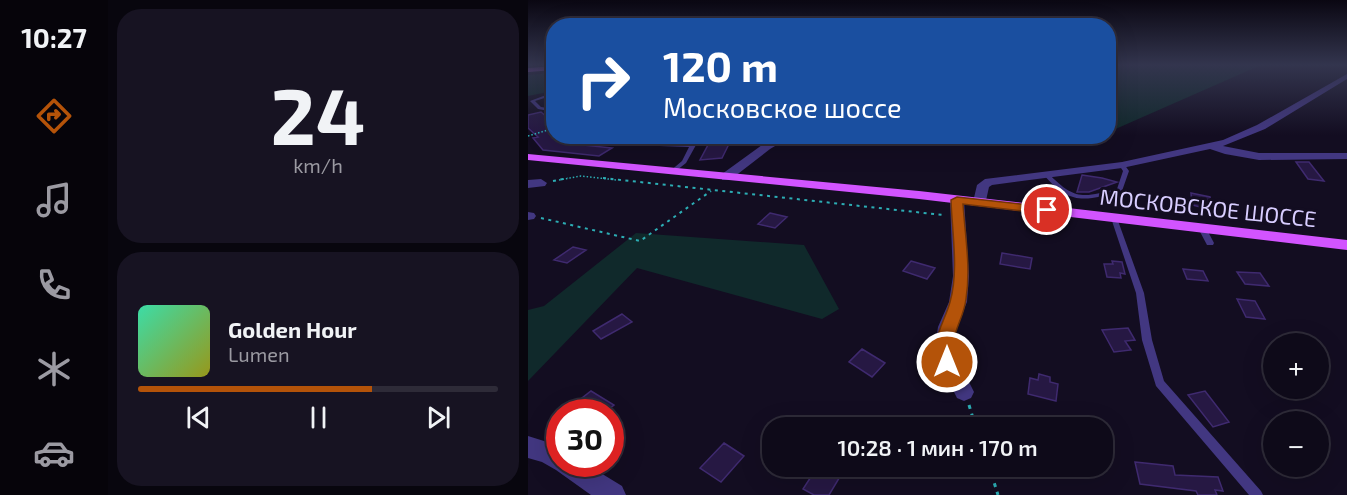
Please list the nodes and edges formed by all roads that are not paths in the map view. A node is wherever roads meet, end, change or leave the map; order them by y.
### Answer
1 (1330, 88) edge
2 (546, 96) edge
3 (546, 109) edge
4 (662, 144) edge
5 (772, 144) edge
6 (1213, 146) junction
7 (1347, 156) edge
8 (528, 157) edge
9 (1122, 165) junction
10 (672, 172) junction
11 (1046, 174) junction
12 (726, 177) junction
13 (980, 202) junction
14 (957, 208) junction
15 (1114, 218) junction
16 (1202, 228) junction
17 (1210, 243) dead end
18 (1347, 245) edge
19 (964, 392) road end
20 (528, 447) edge
21 (546, 452) edge
22 (585, 477) edge
23 (613, 495) edge
24 (1257, 495) edge

1 - 6 street
2 - 3 lane
4 - 10 lane
5 - 12 street
6 - 7 street
6 - 9 street
8 - 10 main road, МОСКОВСКОЕ ШОССЕ
9 - 11 street
9 - 11 lane
10 - 12 main road, МОСКОВСКОЕ ШОССЕ
11 - 13 street
12 - 14 main road, МОСКОВСКОЕ ШОССЕ
13 - 14 main road, МОСКОВСКОЕ ШОССЕ
13 - 15 main road, МОСКОВСКОЕ ШОССЕ
14 - 19 street
15 - 16 main road, МОСКОВСКОЕ ШОССЕ
15 - 24 lane
16 - 17 lane
16 - 18 main road, МОСКОВСКОЕ ШОССЕ
20 - 21 street
22 - 23 street

